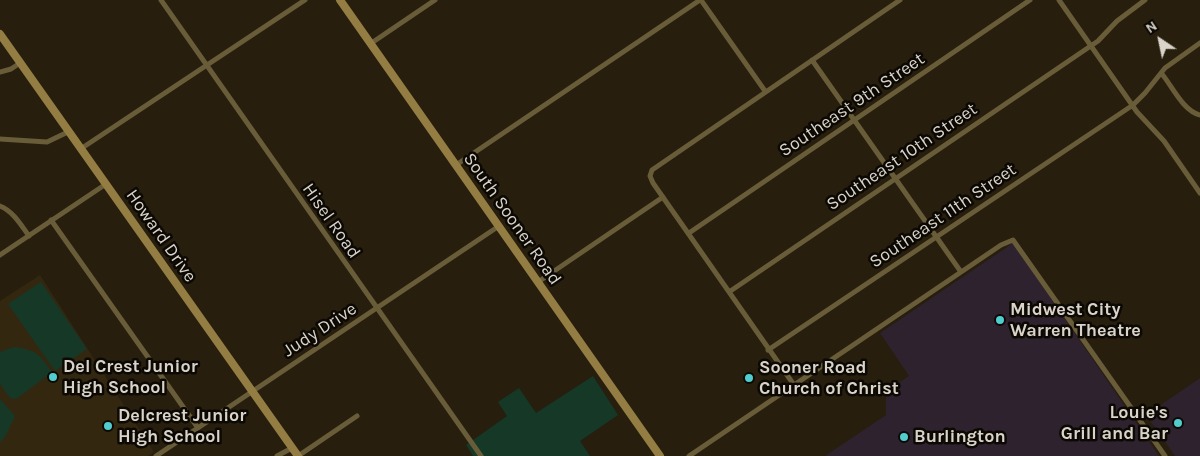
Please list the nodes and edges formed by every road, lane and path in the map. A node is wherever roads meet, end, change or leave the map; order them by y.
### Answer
1 (161, 0) edge
2 (305, 0) edge
3 (340, 0) edge
4 (436, 0) edge
5 (700, 0) edge
6 (900, 0) edge
7 (1030, 0) edge
8 (1059, 0) edge
9 (1145, 0) edge
10 (0, 34) edge
11 (1200, 43) edge
12 (370, 44) junction
13 (1090, 46) junction
14 (812, 60) junction
15 (20, 63) junction
16 (207, 66) junction
17 (0, 72) edge
18 (1162, 74) junction
19 (765, 91) junction
20 (1133, 105) junction
21 (1200, 115) edge
22 (854, 119) junction
23 (70, 131) junction
24 (0, 139) edge
25 (82, 148) junction
26 (456, 165) junction
27 (895, 178) junction
28 (106, 184) junction
29 (1200, 193) edge
30 (663, 197) junction
31 (0, 206) edge
32 (51, 220) junction
33 (499, 226) junction
34 (689, 233) junction
35 (28, 236) junction
36 (937, 237) junction
37 (0, 255) edge
38 (960, 272) junction
39 (538, 282) junction
40 (729, 292) junction
41 (377, 309) junction
42 (768, 350) junction
43 (794, 385) junction
44 (252, 391) junction
45 (357, 416) dead end
46 (198, 428) junction
47 (292, 448) junction
48 (156, 456) edge
49 (277, 456) edge
50 (298, 456) edge
51 (481, 456) edge
52 (660, 456) edge
53 (689, 456) edge
54 (1165, 456) edge

1 - 16 street, Hisel Road
2 - 16 street
3 - 12 main road, South Sooner Road
4 - 12 street
5 - 19 street
5 - 26 street
6 - 14 street
7 - 22 street, Southeast 9th Street
8 - 13 street
9 - 13 street, Southeast 10th Street
10 - 15 main road, Howard Drive
11 - 18 street, Southeast 11th Street
12 - 26 main road, South Sooner Road
13 - 20 street
13 - 27 street, Southeast 10th Street
14 - 19 street
14 - 22 street
15 - 17 street
15 - 23 main road, Howard Drive
16 - 25 street
16 - 41 street, Hisel Road
18 - 20 street, Southeast 11th Street
18 - 21 street
19 - 30 street
20 - 29 street
20 - 36 street, Southeast 11th Street
22 - 27 street
22 - 34 street, Southeast 9th Street
23 - 24 street
23 - 25 main road, Howard Drive
25 - 28 main road, Howard Drive
26 - 33 main road, South Sooner Road
27 - 36 street
27 - 40 street, Southeast 10th Street
28 - 32 street
28 - 44 main road, Howard Drive
30 - 34 street
30 - 39 street
31 - 35 street
32 - 35 street
32 - 46 street
33 - 39 main road, South Sooner Road
33 - 41 street, Judy Drive
34 - 40 street
35 - 37 street
36 - 38 street
36 - 42 street, Southeast 11th Street
38 - 43 street
38 - 54 street
39 - 52 main road, South Sooner Road
40 - 42 street
41 - 44 street, Judy Drive
41 - 51 street, Hisel Road
42 - 43 street
43 - 53 street
44 - 46 street, Judy Drive
44 - 47 main road, Howard Drive
45 - 50 street
46 - 48 street, Judy Drive
47 - 49 street
47 - 50 main road, Howard Drive

